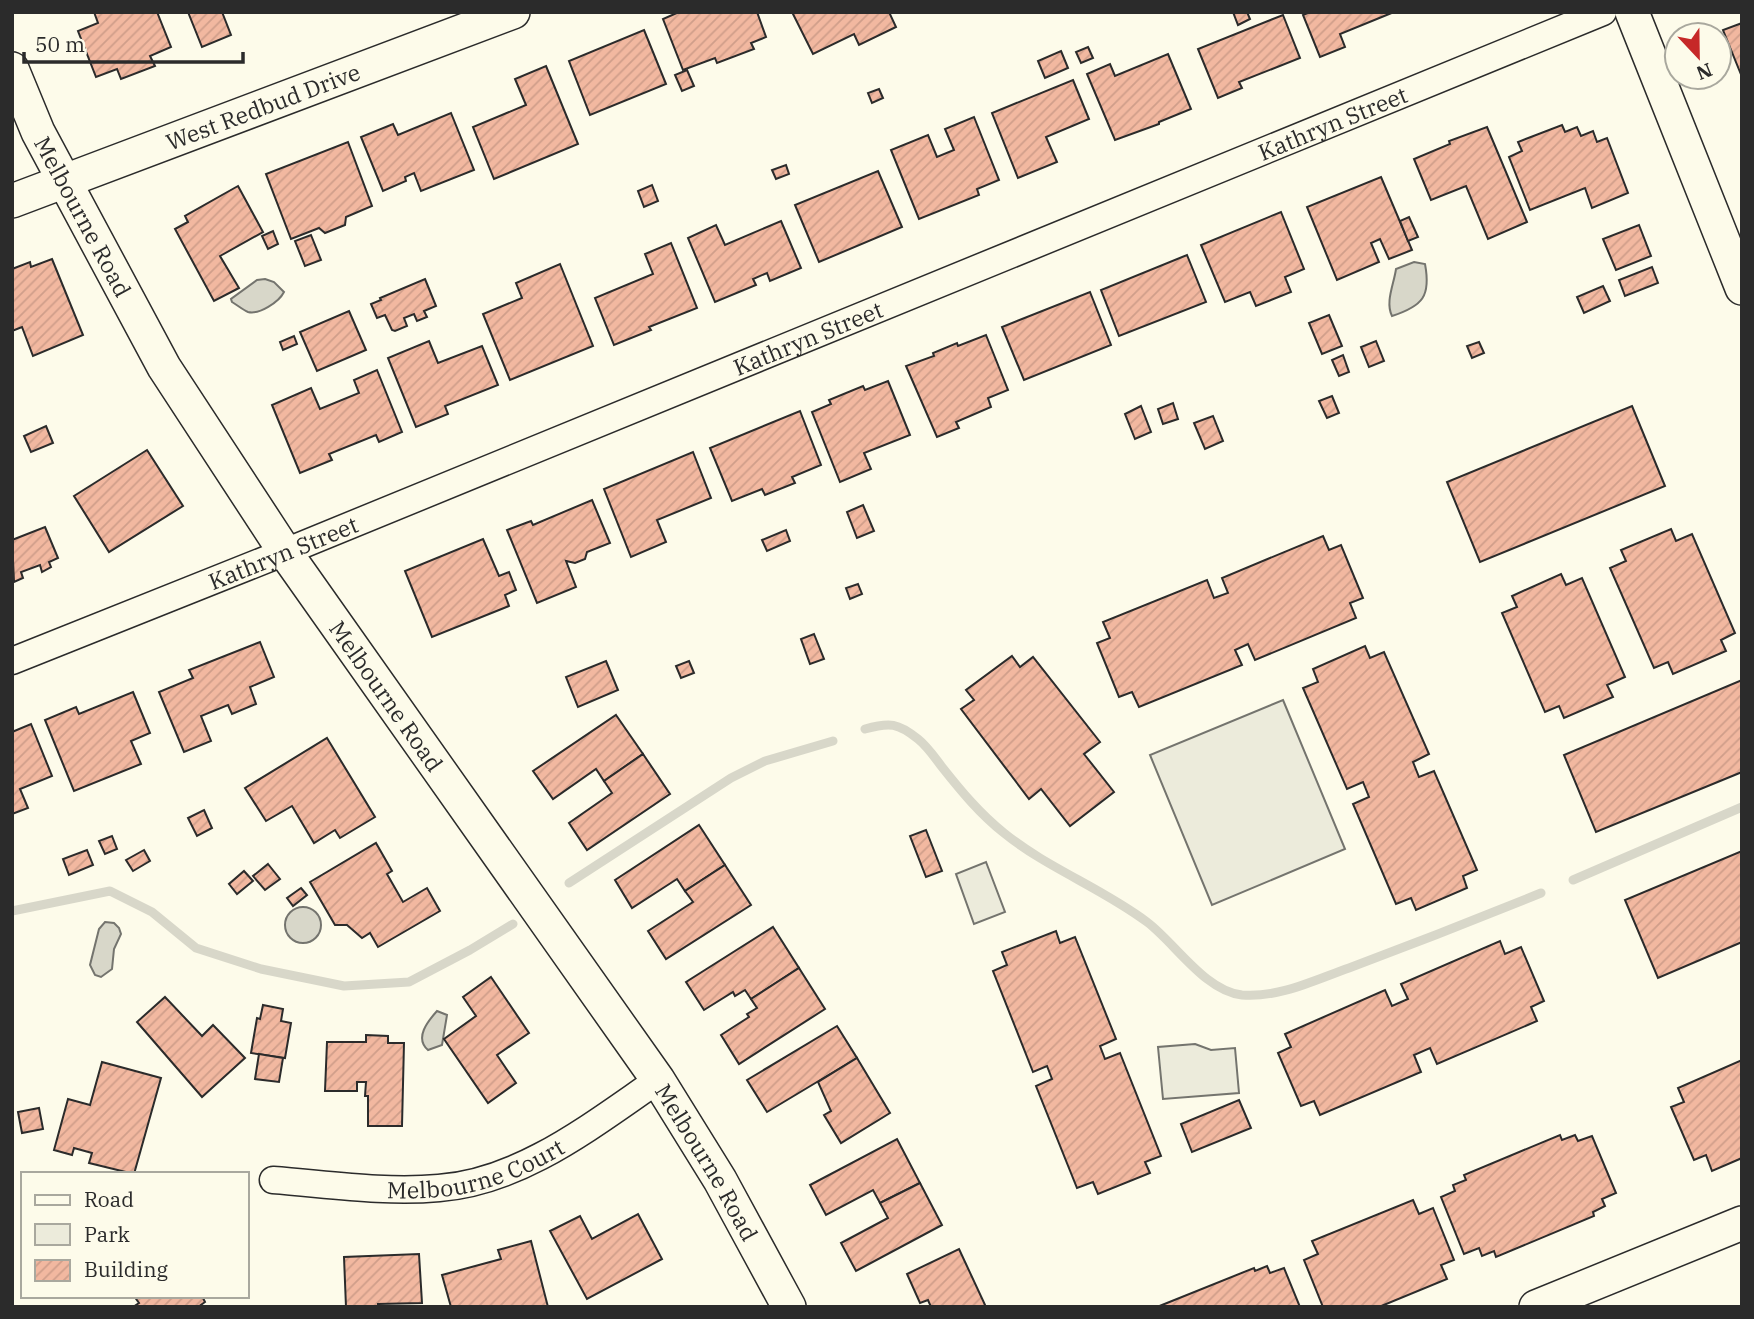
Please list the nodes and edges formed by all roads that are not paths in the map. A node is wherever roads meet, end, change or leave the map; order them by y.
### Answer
1 (513, 12) edge
2 (1603, 12) edge
3 (1632, 12) edge
4 (12, 69) edge
5 (64, 180) junction
6 (12, 201) edge
7 (1742, 288) edge
8 (285, 552) junction
9 (12, 661) edge
10 (658, 1080) junction
11 (273, 1180) dead end
12 (1742, 1223) edge
13 (789, 1307) edge
14 (1536, 1307) edge

1 - 5 street, West Redbud Drive
2 - 8 street, Kathryn Street
3 - 7 street
4 - 5 street, Melbourne Road
5 - 6 street, West Redbud Drive
5 - 8 street, Melbourne Road
8 - 9 street, Kathryn Street
8 - 10 street, Melbourne Road
10 - 11 street, Melbourne Court
10 - 13 street, Melbourne Road
12 - 14 street

